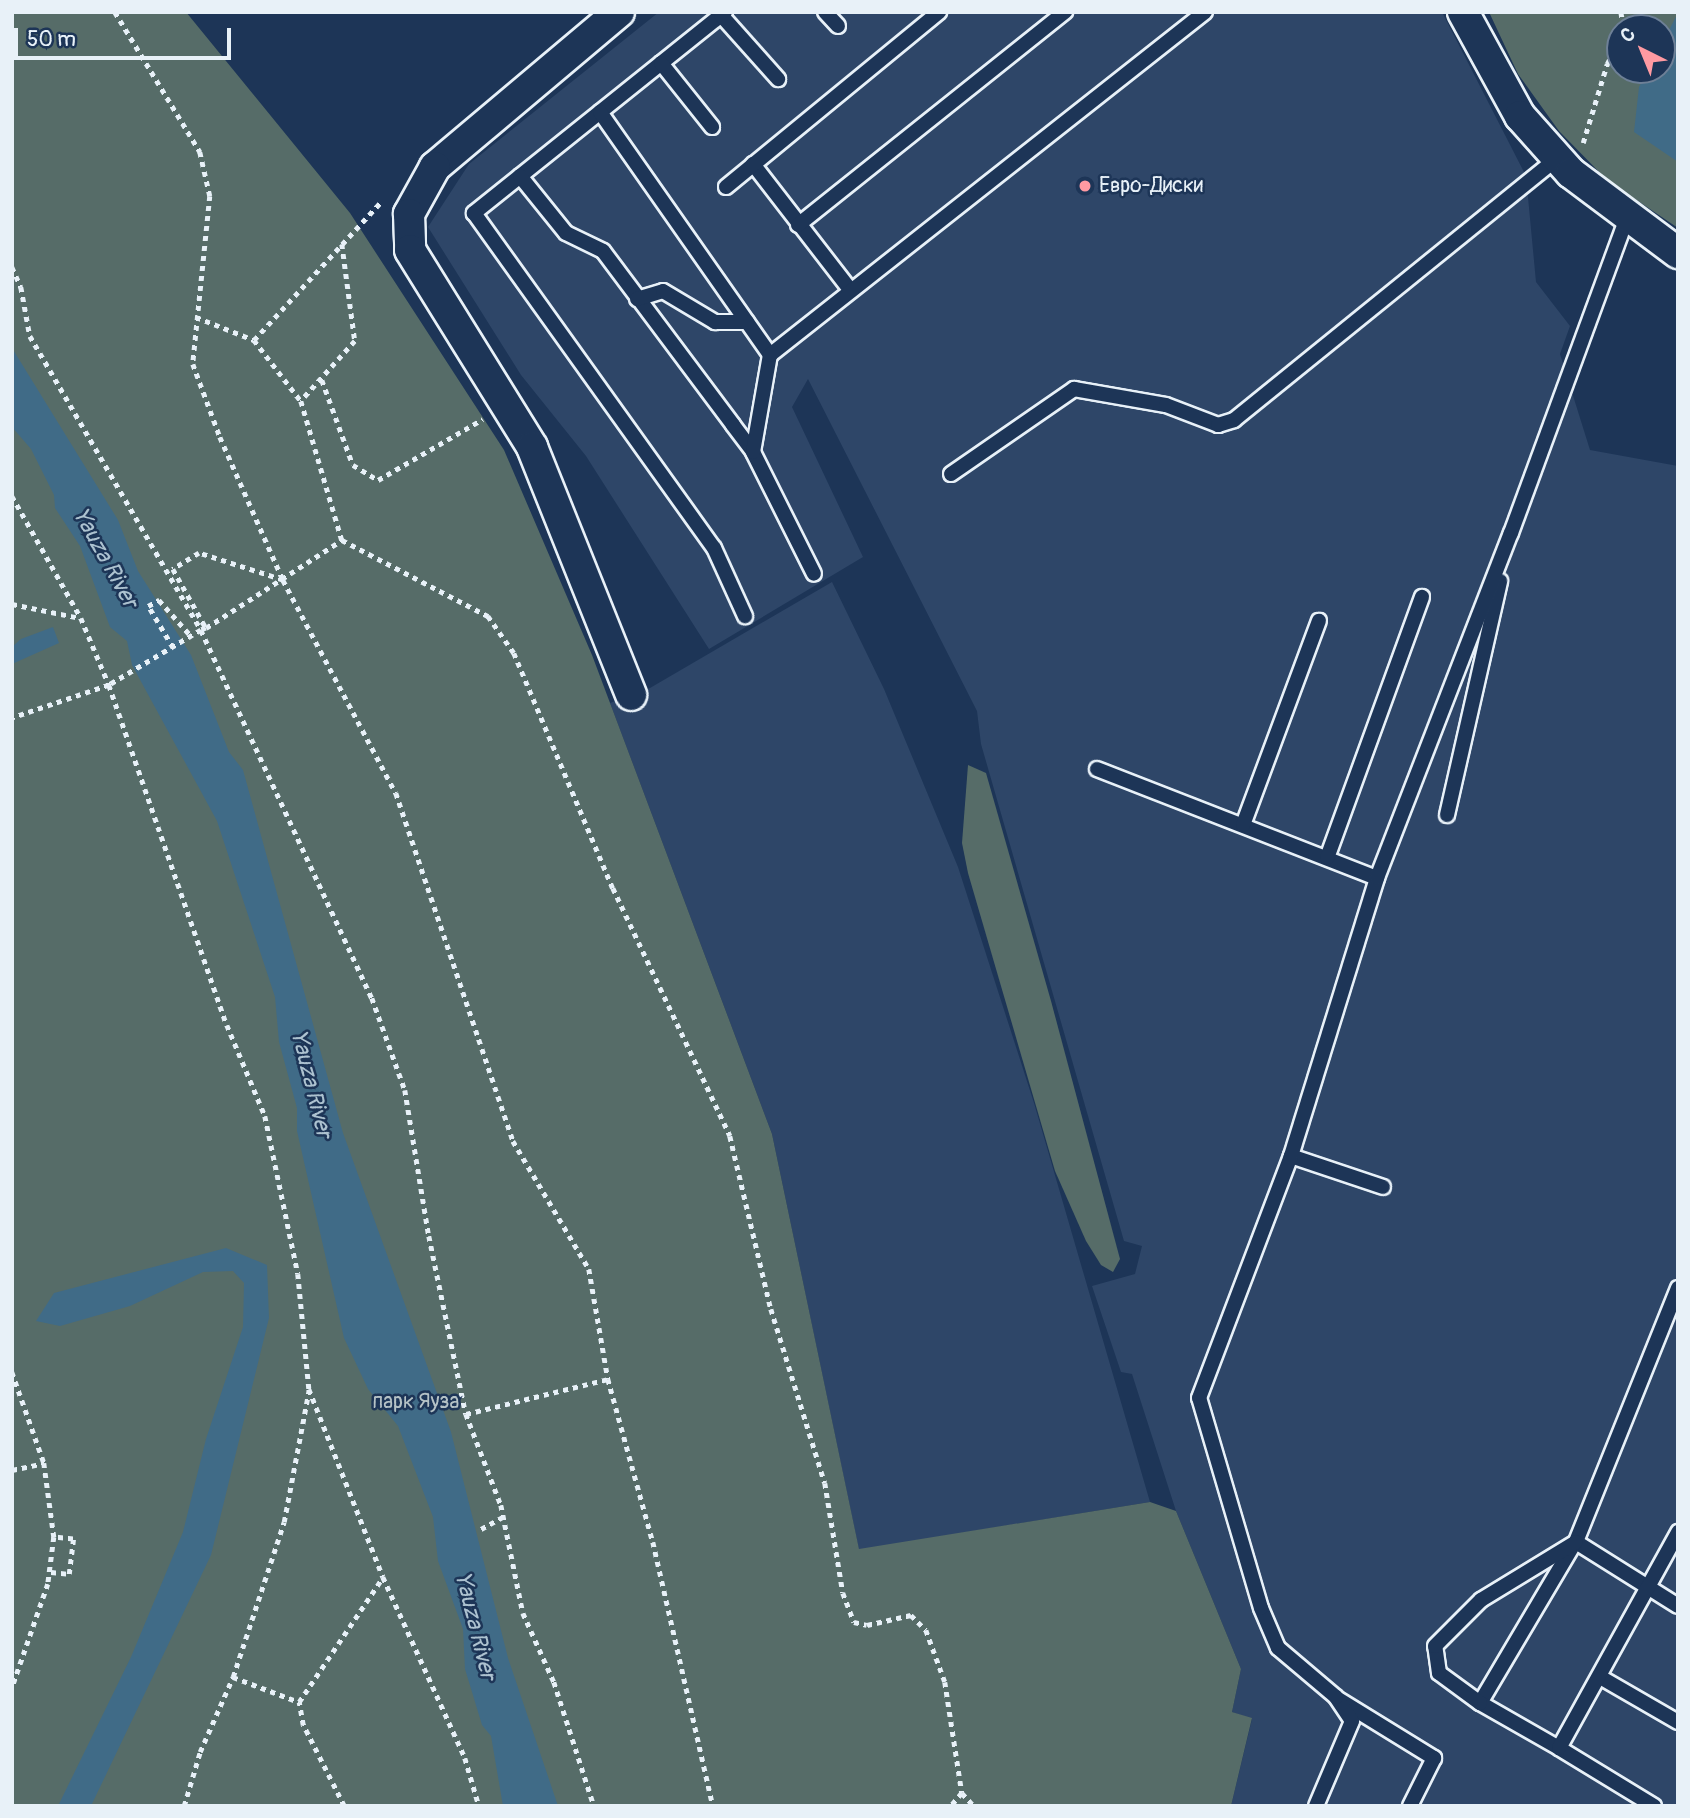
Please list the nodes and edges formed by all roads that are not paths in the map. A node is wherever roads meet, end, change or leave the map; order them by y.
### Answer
1 (619, 12) edge
2 (825, 12) edge
3 (939, 12) edge
4 (1065, 12) edge
5 (1205, 12) edge
6 (1463, 12) edge
7 (723, 14) edge
8 (838, 26) dead end
9 (661, 63) junction
10 (778, 79) dead end
11 (600, 112) junction
12 (712, 127) dead end
13 (753, 164) junction
14 (1564, 165) junction
15 (520, 176) junction
16 (726, 187) dead end
17 (1627, 217) junction
18 (798, 225) junction
19 (1678, 253) edge
20 (851, 291) junction
21 (637, 299) junction
22 (747, 323) junction
23 (771, 355) junction
24 (753, 452) junction
25 (951, 474) dead end
26 (1511, 533) junction
27 (814, 574) dead end
28 (1422, 597) dead end
29 (745, 616) dead end
30 (1319, 621) dead end
31 (631, 695) dead end
32 (1097, 769) dead end
33 (1447, 815) dead end
34 (1243, 825) junction
35 (1327, 858) junction
36 (1377, 878) junction
37 (1291, 1156) junction
38 (1383, 1187) dead end
39 (1678, 1288) edge
40 (1678, 1532) edge
41 (1576, 1542) junction
42 (1647, 1589) junction
43 (1678, 1606) edge
44 (1600, 1676) junction
45 (1336, 1697) junction
46 (1480, 1703) junction
47 (1678, 1721) edge
48 (1559, 1748) junction
49 (1316, 1806) edge
50 (1410, 1806) edge
51 (1654, 1806) edge

1 - 31 street
2 - 8 lane
3 - 13 lane
4 - 18 lane
5 - 20 lane
6 - 14 street
7 - 9 lane
7 - 10 lane
9 - 11 lane
9 - 12 lane
11 - 15 lane
11 - 22 lane
13 - 16 lane
13 - 18 lane
14 - 17 street
14 - 25 lane
15 - 21 lane
15 - 29 lane
17 - 19 street
17 - 26 lane
18 - 20 lane
20 - 23 lane
21 - 22 lane
21 - 24 lane
22 - 23 lane
23 - 24 lane
24 - 27 lane
26 - 33 lane
26 - 36 lane
28 - 35 lane
30 - 34 lane
32 - 34 lane
34 - 35 lane
35 - 36 lane
36 - 37 lane
37 - 38 lane
37 - 45 lane
39 - 41 lane
40 - 42 lane
41 - 42 lane
41 - 46 lane
41 - 46 lane
42 - 43 lane
42 - 44 lane
44 - 47 lane
44 - 48 lane
45 - 49 lane
45 - 50 lane
46 - 48 lane
48 - 51 lane

